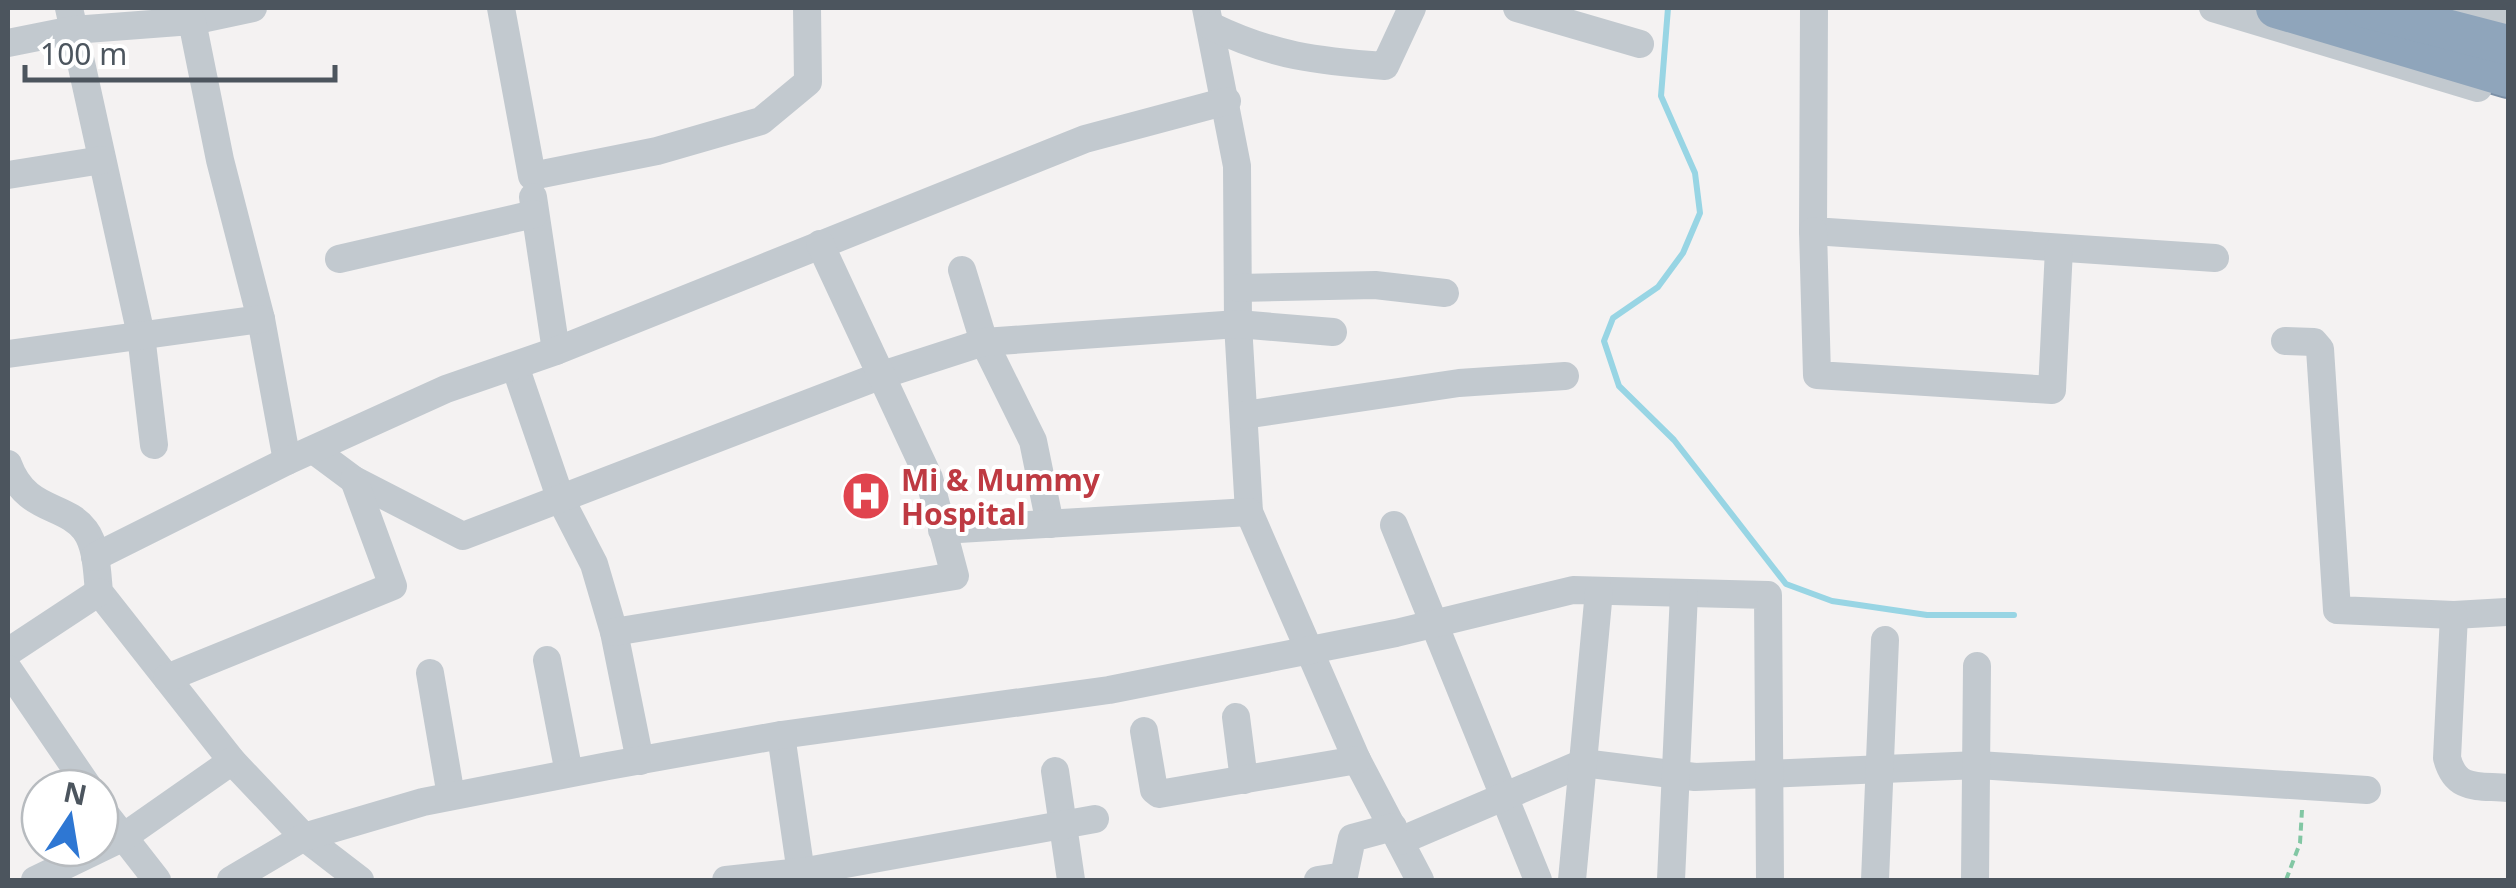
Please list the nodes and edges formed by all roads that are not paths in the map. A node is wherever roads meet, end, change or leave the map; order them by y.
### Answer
1 (252, 8) edge
2 (501, 8) edge
3 (807, 8) edge
4 (1412, 8) edge
5 (1517, 8) edge
6 (1814, 8) edge
7 (2214, 8) edge
8 (2276, 8) edge
9 (2366, 8) edge
10 (2453, 8) edge
11 (191, 14) edge
12 (1209, 17) edge
13 (71, 19) edge
14 (2508, 21) edge
15 (8, 43) edge
16 (1640, 44) dead end
17 (2508, 45) edge
18 (2508, 76) edge
19 (2508, 96) edge
20 (1227, 101) junction
21 (102, 160) junction
22 (8, 175) edge
23 (532, 176) junction
24 (534, 214) junction
25 (1813, 231) junction
26 (820, 244) junction
27 (2059, 249) junction
28 (2214, 258) dead end
29 (340, 260) dead end
30 (962, 270) dead end
31 (1240, 288) junction
32 (1445, 294) dead end
33 (262, 319) junction
34 (1238, 324) junction
35 (1334, 332) dead end
36 (141, 335) junction
37 (2285, 341) dead end
38 (984, 342) junction
39 (556, 351) junction
40 (8, 354) edge
41 (514, 366) junction
42 (882, 375) junction
43 (1565, 376) dead end
44 (1244, 415) junction
45 (154, 445) dead end
46 (315, 451) junction
47 (287, 461) junction
48 (8, 464) edge
49 (354, 480) junction
50 (561, 500) junction
51 (1249, 512) junction
52 (1050, 524) junction
53 (1394, 524) dead end
54 (942, 530) junction
55 (95, 557) junction
56 (1599, 591) junction
57 (99, 592) junction
58 (1684, 593) junction
59 (2506, 612) edge
60 (2454, 616) junction
61 (1434, 624) junction
62 (614, 632) junction
63 (1885, 640) dead end
64 (8, 652) edge
65 (1309, 652) junction
66 (547, 660) dead end
67 (1977, 666) dead end
68 (8, 668) edge
69 (430, 674) dead end
70 (166, 678) junction
71 (1236, 717) dead end
72 (1144, 731) dead end
73 (781, 734) junction
74 (1357, 760) junction
75 (232, 761) junction
76 (640, 762) junction
77 (1583, 763) junction
78 (1978, 765) junction
79 (76, 768) edge
80 (1881, 768) junction
81 (1773, 771) junction
82 (1055, 772) dead end
83 (569, 773) junction
84 (1676, 774) junction
85 (1244, 780) junction
86 (2508, 788) edge
87 (2367, 790) dead end
88 (451, 796) junction
89 (1506, 798) junction
90 (1095, 819) dead end
91 (1064, 824) junction
92 (1396, 834) junction
93 (120, 835) edge
94 (304, 837) junction
95 (122, 838) junction
96 (802, 876) edge
97 (35, 880) edge
98 (157, 880) edge
99 (231, 880) edge
100 (360, 880) edge
101 (726, 880) edge
102 (1071, 880) edge
103 (1318, 880) edge
104 (1420, 880) edge
105 (1538, 880) edge
106 (1572, 880) edge
107 (1671, 880) edge
108 (1770, 880) edge
109 (1875, 880) edge
110 (1975, 880) edge

1 - 11 street
2 - 23 street
3 - 23 street
4 - 12 street
5 - 16 street
6 - 25 street
7 - 19 street
8 - 18 highway
9 - 17 highway
10 - 14 street
11 - 13 street
11 - 33 street
12 - 20 street
13 - 15 street
13 - 21 street
20 - 26 street
20 - 31 street
21 - 22 street
21 - 36 street
23 - 24 street
24 - 29 street
24 - 39 street
25 - 27 street
25 - 27 street
26 - 39 street
26 - 42 street
27 - 28 street
30 - 38 street
31 - 32 street
31 - 34 street
33 - 36 street
33 - 47 street
34 - 35 street
34 - 38 street
34 - 44 street
36 - 40 street
36 - 45 street
37 - 60 street
38 - 42 street
38 - 52 street
39 - 41 street
41 - 46 street
41 - 50 street
42 - 50 street
42 - 54 street
43 - 44 street
44 - 51 street
46 - 47 street
46 - 49 street
47 - 55 street
48 - 55 street
49 - 50 street
49 - 70 street
50 - 62 street
51 - 52 street
51 - 65 street
52 - 54 street
53 - 61 street
54 - 62 street
55 - 57 street
56 - 58 street
56 - 61 street
56 - 77 street
57 - 64 street
57 - 70 street
58 - 81 street
58 - 84 street
59 - 60 street
60 - 86 street
61 - 65 street
61 - 89 street
62 - 76 street
63 - 80 street
65 - 73 street
65 - 74 street
66 - 83 street
67 - 78 street
68 - 79 street
69 - 88 street
70 - 75 street
71 - 85 street
72 - 85 street
73 - 76 street
73 - 96 street
74 - 85 street
74 - 92 street
75 - 94 street
75 - 95 street
76 - 83 street
77 - 84 street
77 - 89 street
77 - 106 street
78 - 80 street
78 - 87 street
78 - 110 street
80 - 81 street
80 - 109 street
81 - 84 street
81 - 108 street
82 - 91 street
83 - 88 street
84 - 107 street
88 - 94 street
89 - 92 street
89 - 105 street
90 - 91 street
91 - 96 street
91 - 102 street
92 - 103 street
92 - 104 street
93 - 95 street
94 - 99 street
94 - 100 street
95 - 97 street
95 - 98 street
96 - 101 street

